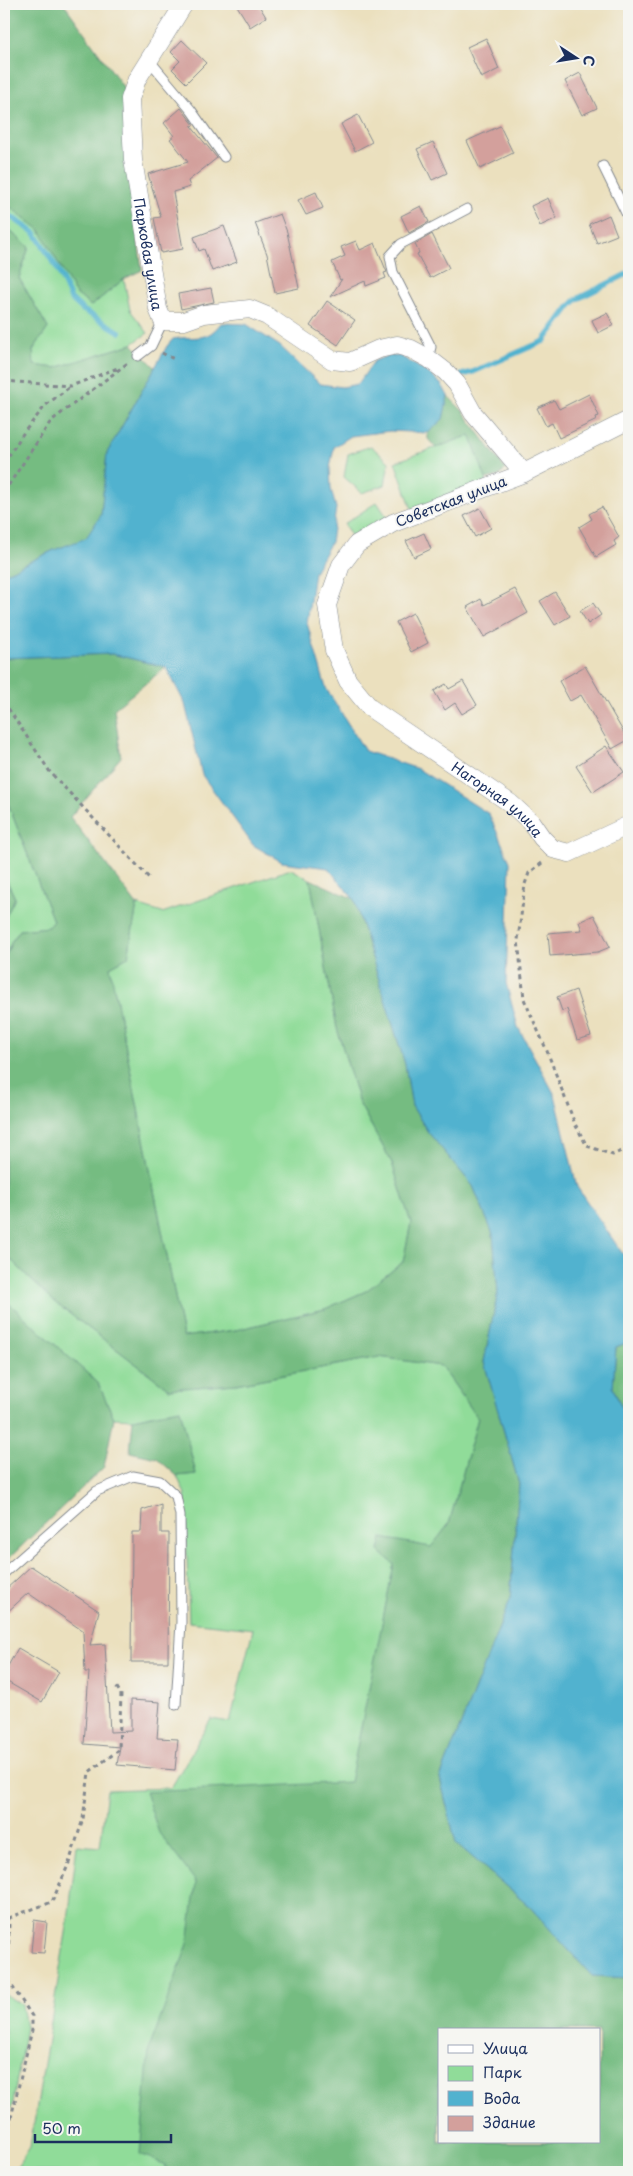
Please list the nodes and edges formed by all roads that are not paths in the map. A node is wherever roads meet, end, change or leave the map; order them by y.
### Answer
1 (184, 4) edge
2 (149, 60) junction
3 (224, 157) dead end
4 (603, 166) dead end
5 (467, 209) dead end
6 (629, 219) edge
7 (163, 321) junction
8 (138, 356) road end
9 (428, 358) junction
10 (629, 420) edge
11 (524, 473) junction
12 (370, 708) joint
13 (629, 825) edge
14 (4, 1573) edge
15 (176, 1705) dead end

1 - 2 street, Парковая улица
2 - 3 lane
2 - 7 street, Парковая улица
4 - 6 lane
5 - 9 lane
7 - 8 lane
7 - 9 street, Парковая улица
9 - 11 street, Парковая улица
10 - 11 street, Советская улица
11 - 12 street, Советская улица
12 - 13 street, Нагорная улица
14 - 15 lane

